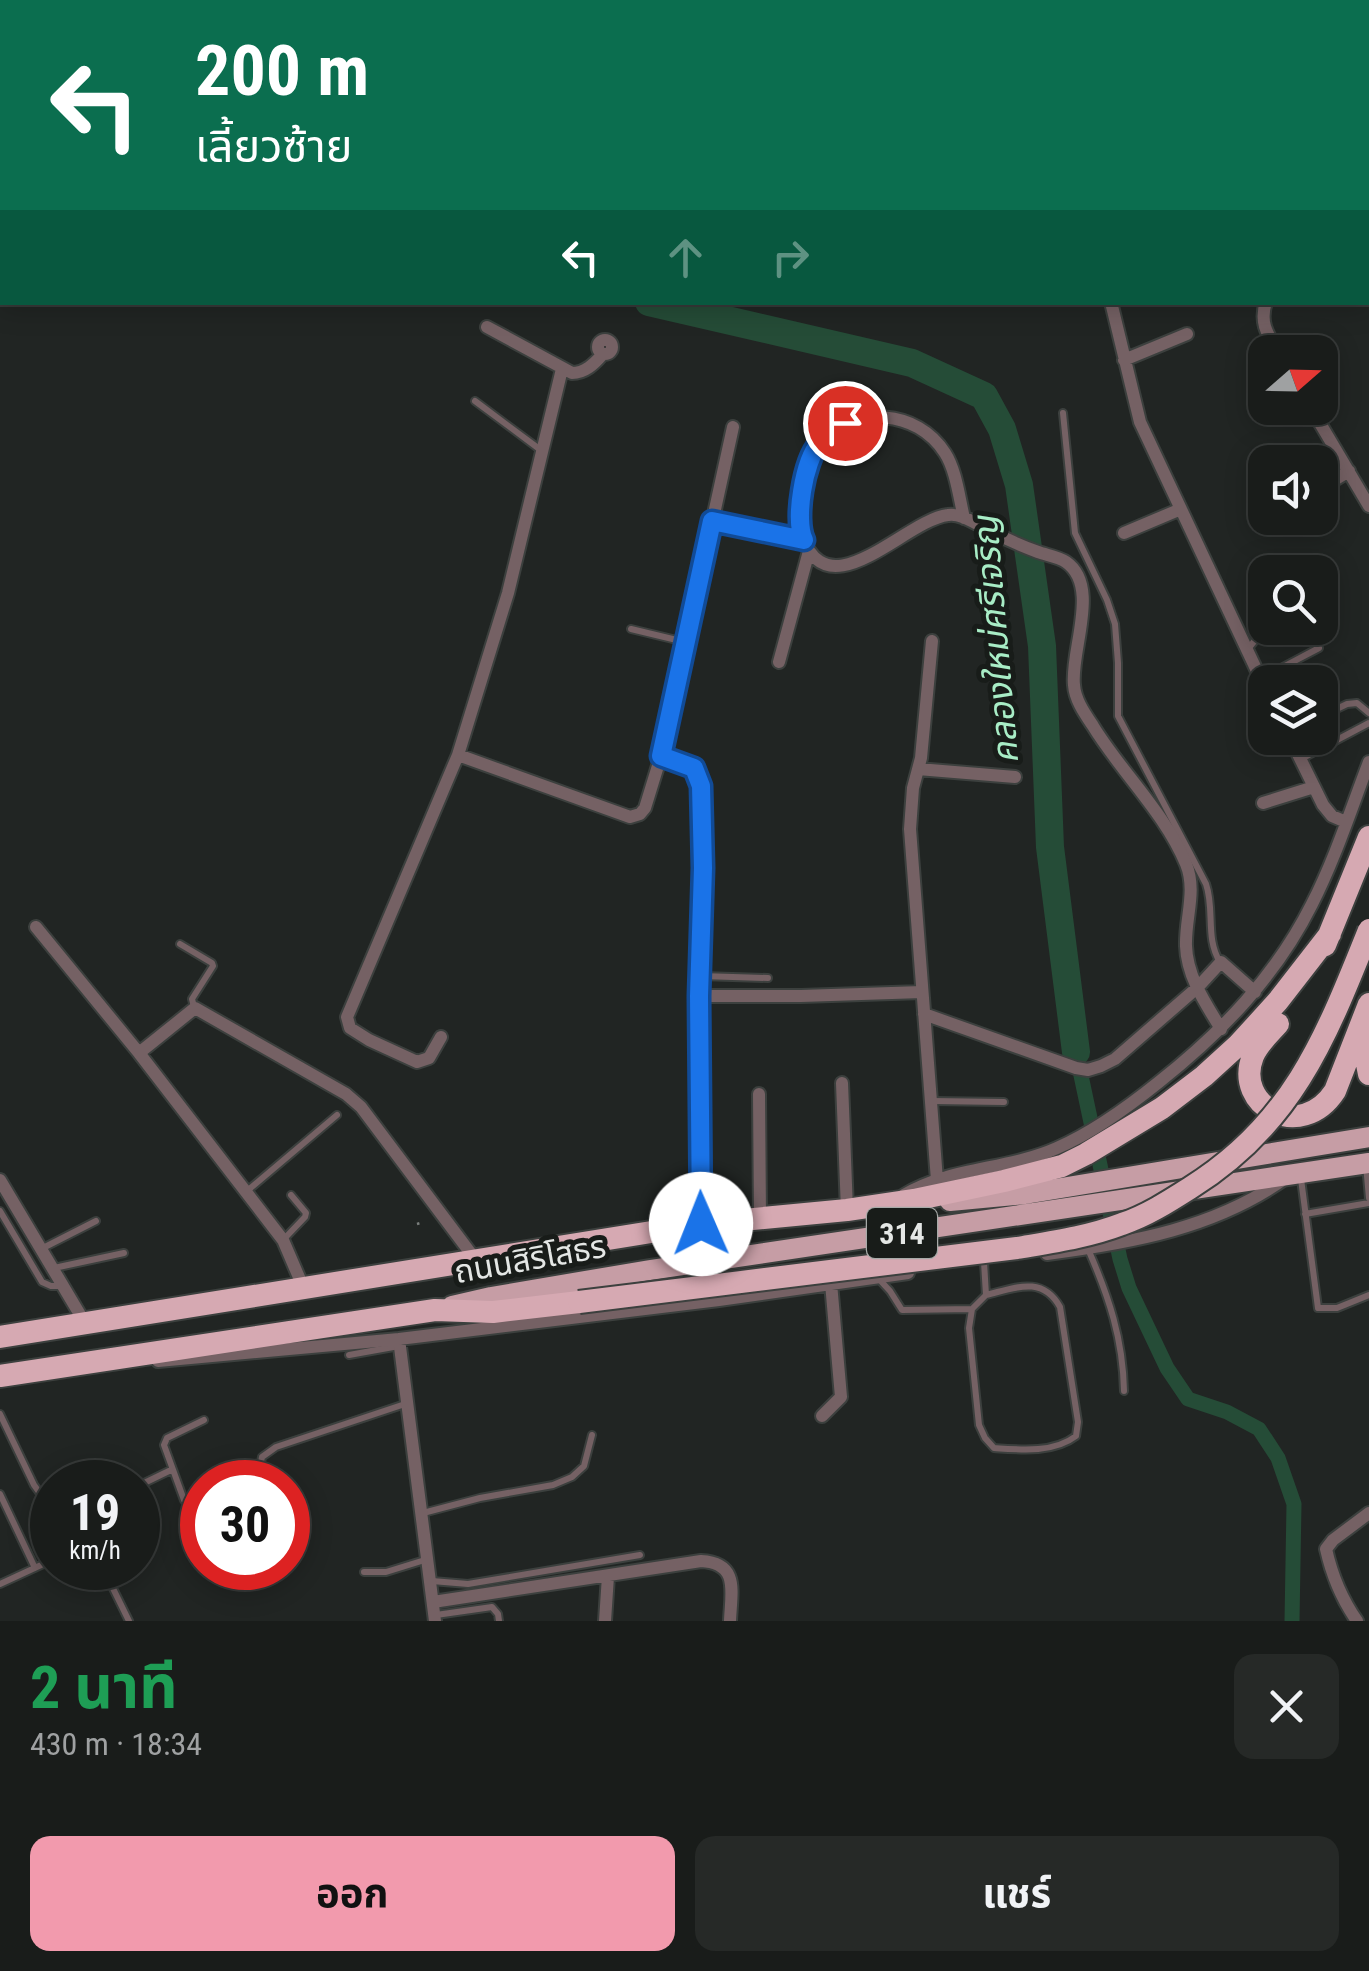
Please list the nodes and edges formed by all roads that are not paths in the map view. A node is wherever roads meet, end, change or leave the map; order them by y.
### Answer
1 (1112, 305) edge
2 (1265, 305) edge
3 (487, 327) dead end
4 (1187, 334) dead end
5 (1268, 335) edge
6 (602, 354) dead end
7 (1124, 360) junction
8 (562, 369) junction
9 (475, 401) dead end
10 (1063, 413) dead end
11 (1321, 425) edge
12 (734, 427) dead end
13 (542, 450) junction
14 (1349, 472) junction
15 (1338, 478) edge
16 (1369, 506) edge
17 (1181, 510) junction
18 (964, 518) junction
19 (712, 521) junction
20 (1124, 533) dead end
21 (806, 545) junction
22 (630, 628) dead end
23 (932, 641) dead end
24 (685, 642) junction
25 (1251, 645) edge
26 (1319, 648) dead end
27 (1247, 650) junction
28 (779, 662) dead end
29 (1254, 665) edge
30 (1292, 665) edge
31 (1338, 709) edge
32 (1369, 714) edge
33 (1369, 723) edge
34 (458, 755) junction
35 (1298, 755) edge
36 (661, 756) junction
37 (1300, 759) junction
38 (1369, 762) edge
39 (918, 769) junction
40 (1015, 777) dead end
41 (1314, 787) junction
42 (1264, 803) dead end
43 (1346, 822) junction
44 (1369, 837) edge
45 (36, 926) dead end
46 (1369, 930) edge
47 (1330, 934) junction
48 (180, 944) dead end
49 (1220, 962) junction
50 (700, 976) junction
51 (768, 978) dead end
52 (1198, 987) junction
53 (922, 992) junction
54 (1255, 992) junction
55 (699, 996) junction
56 (1369, 1004) edge
57 (195, 1008) junction
58 (924, 1014) junction
59 (1369, 1014) edge
60 (1221, 1029) junction
61 (441, 1037) dead end
62 (139, 1053) junction
63 (1369, 1074) edge
64 (842, 1083) dead end
65 (759, 1094) dead end
66 (930, 1100) junction
67 (1004, 1102) dead end
68 (338, 1115) dead end
69 (1369, 1137) edge
70 (1367, 1164) edge
71 (1295, 1175) junction
72 (0, 1180) edge
73 (937, 1180) junction
74 (246, 1192) junction
75 (291, 1195) dead end
76 (1369, 1200) edge
77 (902, 1201) junction
78 (847, 1210) junction
79 (0, 1212) edge
80 (1305, 1214) junction
81 (760, 1219) junction
82 (96, 1221) dead end
83 (701, 1224) junction
84 (283, 1240) junction
85 (1087, 1248) junction
86 (42, 1249) junction
87 (124, 1253) dead end
88 (475, 1260) junction
89 (984, 1262) junction
90 (53, 1268) junction
91 (877, 1277) junction
92 (831, 1284) junction
93 (63, 1286) junction
94 (304, 1290) junction
95 (1369, 1294) edge
96 (986, 1295) junction
97 (436, 1310) junction
98 (972, 1310) junction
99 (85, 1323) junction
100 (0, 1337) edge
101 (400, 1342) junction
102 (349, 1354) dead end
103 (128, 1356) junction
104 (0, 1376) edge
105 (1124, 1391) dead end
106 (408, 1402) junction
107 (0, 1414) edge
108 (822, 1416) dead end
109 (204, 1420) dead end
110 (592, 1435) dead end
111 (262, 1460) edge
112 (171, 1470) junction
113 (160, 1475) edge
114 (30, 1477) edge
115 (180, 1491) edge
116 (0, 1494) edge
117 (422, 1514) junction
118 (1369, 1514) edge
119 (640, 1555) dead end
120 (30, 1557) edge
121 (429, 1558) junction
122 (594, 1563) junction
123 (30, 1570) edge
124 (364, 1572) dead end
125 (602, 1577) junction
126 (431, 1581) junction
127 (0, 1584) edge
128 (114, 1590) edge
129 (434, 1613) edge
130 (129, 1621) edge
131 (499, 1621) edge
132 (605, 1621) edge
133 (730, 1621) edge
134 (1356, 1621) edge

1 - 7 street
2 - 5 street
3 - 8 street
4 - 7 street
6 - 8 street
7 - 17 street
8 - 13 street
9 - 13 lane
10 - 49 lane
11 - 14 street
12 - 19 street
13 - 34 street
14 - 15 street
14 - 16 street
17 - 20 street
17 - 27 street
18 - 21 street
18 - 21 street
18 - 52 street
19 - 21 street
19 - 24 street
21 - 28 street
22 - 24 lane
23 - 39 street
24 - 36 street
25 - 27 lane
26 - 30 lane
27 - 29 street
31 - 32 lane
33 - 37 lane
34 - 36 street
34 - 61 street
35 - 37 street
36 - 50 street
37 - 41 street
38 - 43 street
39 - 40 street
39 - 53 street
41 - 42 street
41 - 43 street
43 - 54 street
44 - 47 highway
45 - 62 street
46 - 97 highway, bridge
47 - 56 highway
47 - 77 highway
48 - 57 lane
49 - 52 street
49 - 54 street
50 - 51 lane
50 - 55 street
52 - 58 street
52 - 60 street
53 - 55 street
53 - 58 street
54 - 60 street
55 - 83 street
57 - 62 street
57 - 88 street
58 - 66 street
59 - 63 highway
60 - 73 street
62 - 74 street
64 - 78 street
65 - 81 street
66 - 67 lane
66 - 73 street
68 - 74 lane
69 - 77 main road, ถนนสิริโสธร / 314
70 - 71 main road, ถนนสิริโสธร / 314
70 - 76 lane
71 - 80 lane
71 - 85 street
71 - 97 main road, ถนนสิริโสธร / 314
72 - 86 street
73 - 77 street
74 - 84 street
75 - 84 lane
76 - 80 lane
77 - 78 highway, ถนนสิริโสธร
78 - 81 highway, ถนนสิริโสธร
79 - 93 lane
80 - 95 lane
81 - 83 highway, ถนนสิริโสธร
82 - 86 lane
83 - 88 highway, ถนนสิริโสธร
84 - 94 street
85 - 89 street
85 - 105 lane
86 - 90 street
87 - 90 lane
88 - 94 highway, ถนนสิริโสธร
89 - 91 street
89 - 96 lane
90 - 93 street
91 - 92 street
91 - 98 lane
92 - 101 street
92 - 108 street
93 - 99 street
94 - 99 highway, ถนนสิริโสธร
96 - 98 lane
96 - 98 lane
97 - 103 highway, ถนนสิริโสธร / 314
99 - 100 highway, ถนนสิริโสธร
101 - 102 lane
101 - 103 street
101 - 106 street
103 - 104 highway, ถนนสิริโสธร / 314
106 - 111 lane
106 - 117 street
107 - 114 lane
109 - 112 lane
110 - 117 lane
112 - 113 lane
112 - 115 lane
116 - 120 lane
117 - 121 street
118 - 134 street
119 - 122 lane
121 - 124 lane
121 - 126 street
122 - 125 lane
122 - 126 lane
123 - 127 lane
125 - 129 street
125 - 132 street
125 - 133 street
126 - 129 street
128 - 130 lane
129 - 131 lane

